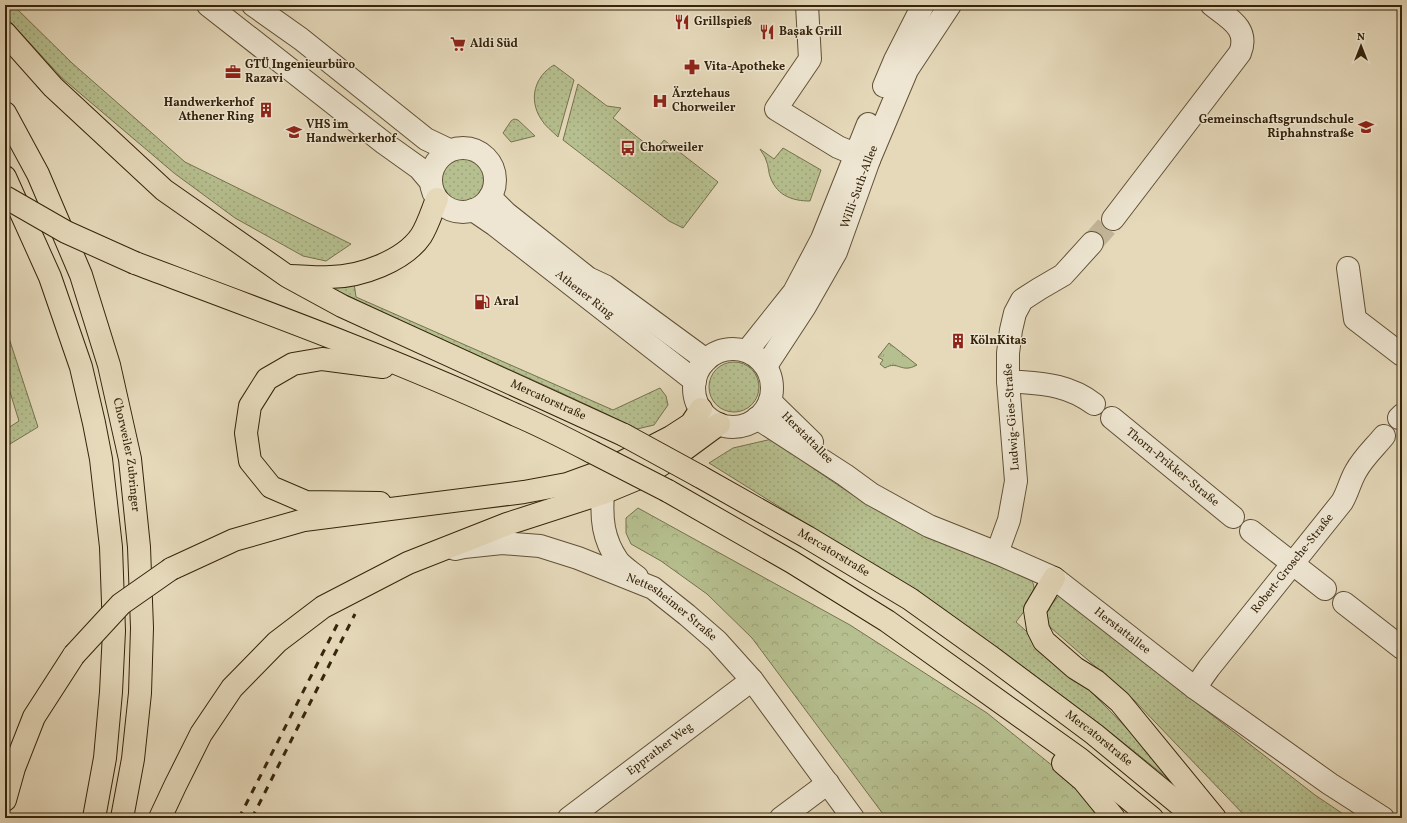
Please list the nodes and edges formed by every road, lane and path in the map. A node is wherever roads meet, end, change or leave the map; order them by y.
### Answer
1 (208, 5) edge
2 (253, 5) edge
3 (807, 5) edge
4 (923, 5) edge
5 (950, 5) edge
6 (1212, 5) edge
7 (5, 32) edge
8 (309, 46) junction
9 (289, 68) junction
10 (5, 113) edge
11 (449, 150) junction
12 (862, 157) junction
13 (5, 177) edge
14 (434, 190) junction
15 (5, 196) edge
16 (490, 197) junction
17 (473, 210) junction
18 (1112, 219) tunnel mouth
19 (1092, 243) tunnel mouth
20 (1348, 268) dead end
21 (287, 276) junction
22 (747, 351) junction
23 (1402, 355) edge
24 (706, 360) junction
25 (766, 366) junction
26 (421, 374) junction
27 (695, 381) junction
28 (1008, 381) junction
29 (770, 401) junction
30 (1094, 404) dead end
31 (701, 409) junction
32 (757, 418) junction
33 (1112, 418) dead end
34 (719, 424) junction
35 (1384, 436) dead end
36 (845, 475) junction
37 (603, 493) junction
38 (455, 501) junction
39 (1233, 517) dead end
40 (1251, 531) dead end
41 (997, 553) junction
42 (408, 563) junction
43 (1293, 564) junction
44 (1054, 578) junction
45 (653, 588) junction
46 (1325, 589) dead end
47 (1344, 603) dead end
48 (1402, 648) edge
49 (936, 655) junction
50 (752, 680) junction
51 (1195, 688) junction
52 (828, 783) junction
53 (5, 800) edge
54 (94, 818) edge
55 (122, 818) edge
56 (160, 818) edge
57 (569, 818) edge
58 (781, 818) edge
59 (853, 818) edge
60 (1114, 818) edge
61 (1152, 818) edge
62 (1196, 818) edge
63 (1215, 818) edge
64 (1382, 818) edge

1 - 9 street
2 - 8 street
3 - 12 street
4 - 12 street, Willi-Suth-Allee
5 - 12 street, Willi-Suth-Allee
6 - 18 street
7 - 21 main road, Mercatorstraße
8 - 9 street
8 - 11 street
9 - 14 street
10 - 55 main road, Chorweiler Zubringer
11 - 14 street
11 - 16 street
12 - 22 street, Willi-Suth-Allee
12 - 25 street, Willi-Suth-Allee
13 - 54 main road
14 - 17 street
14 - 21 main road
15 - 26 main road, bridge
16 - 17 street
16 - 24 street, Athener Ring
17 - 27 street, Athener Ring
19 - 28 street, Ludwig-Gies-Straße
20 - 23 street
21 - 62 main road, Mercatorstraße, bridge
22 - 24 street
22 - 25 street
24 - 27 street
25 - 29 street
26 - 38 main road
26 - 49 main road, bridge
27 - 31 street
28 - 30 street
28 - 41 street, Ludwig-Gies-Straße
29 - 32 street
29 - 36 street, Herstattallee
31 - 34 street
31 - 38 main road
32 - 34 street
32 - 36 street, Herstattallee
33 - 39 street, Thorn-Prikker-Straße
34 - 37 main road
35 - 43 street, Robert-Grosche-Straße
36 - 41 street, Herstattallee
37 - 42 main road
37 - 45 street
38 - 53 main road, bridge
40 - 43 street
41 - 44 street, Herstattallee
42 - 45 street, Nettesheimer Straße
42 - 56 main road
43 - 46 street
43 - 51 street, Robert-Grosche-Straße
44 - 51 street, Herstattallee
44 - 63 main road
45 - 50 street, Nettesheimer Straße
47 - 48 street
49 - 60 main road
49 - 61 main road
50 - 52 street, Nettesheimer Straße
50 - 57 street, Epprather Weg
51 - 64 street, Herstattallee
52 - 58 street
52 - 59 street, Nettesheimer Straße

